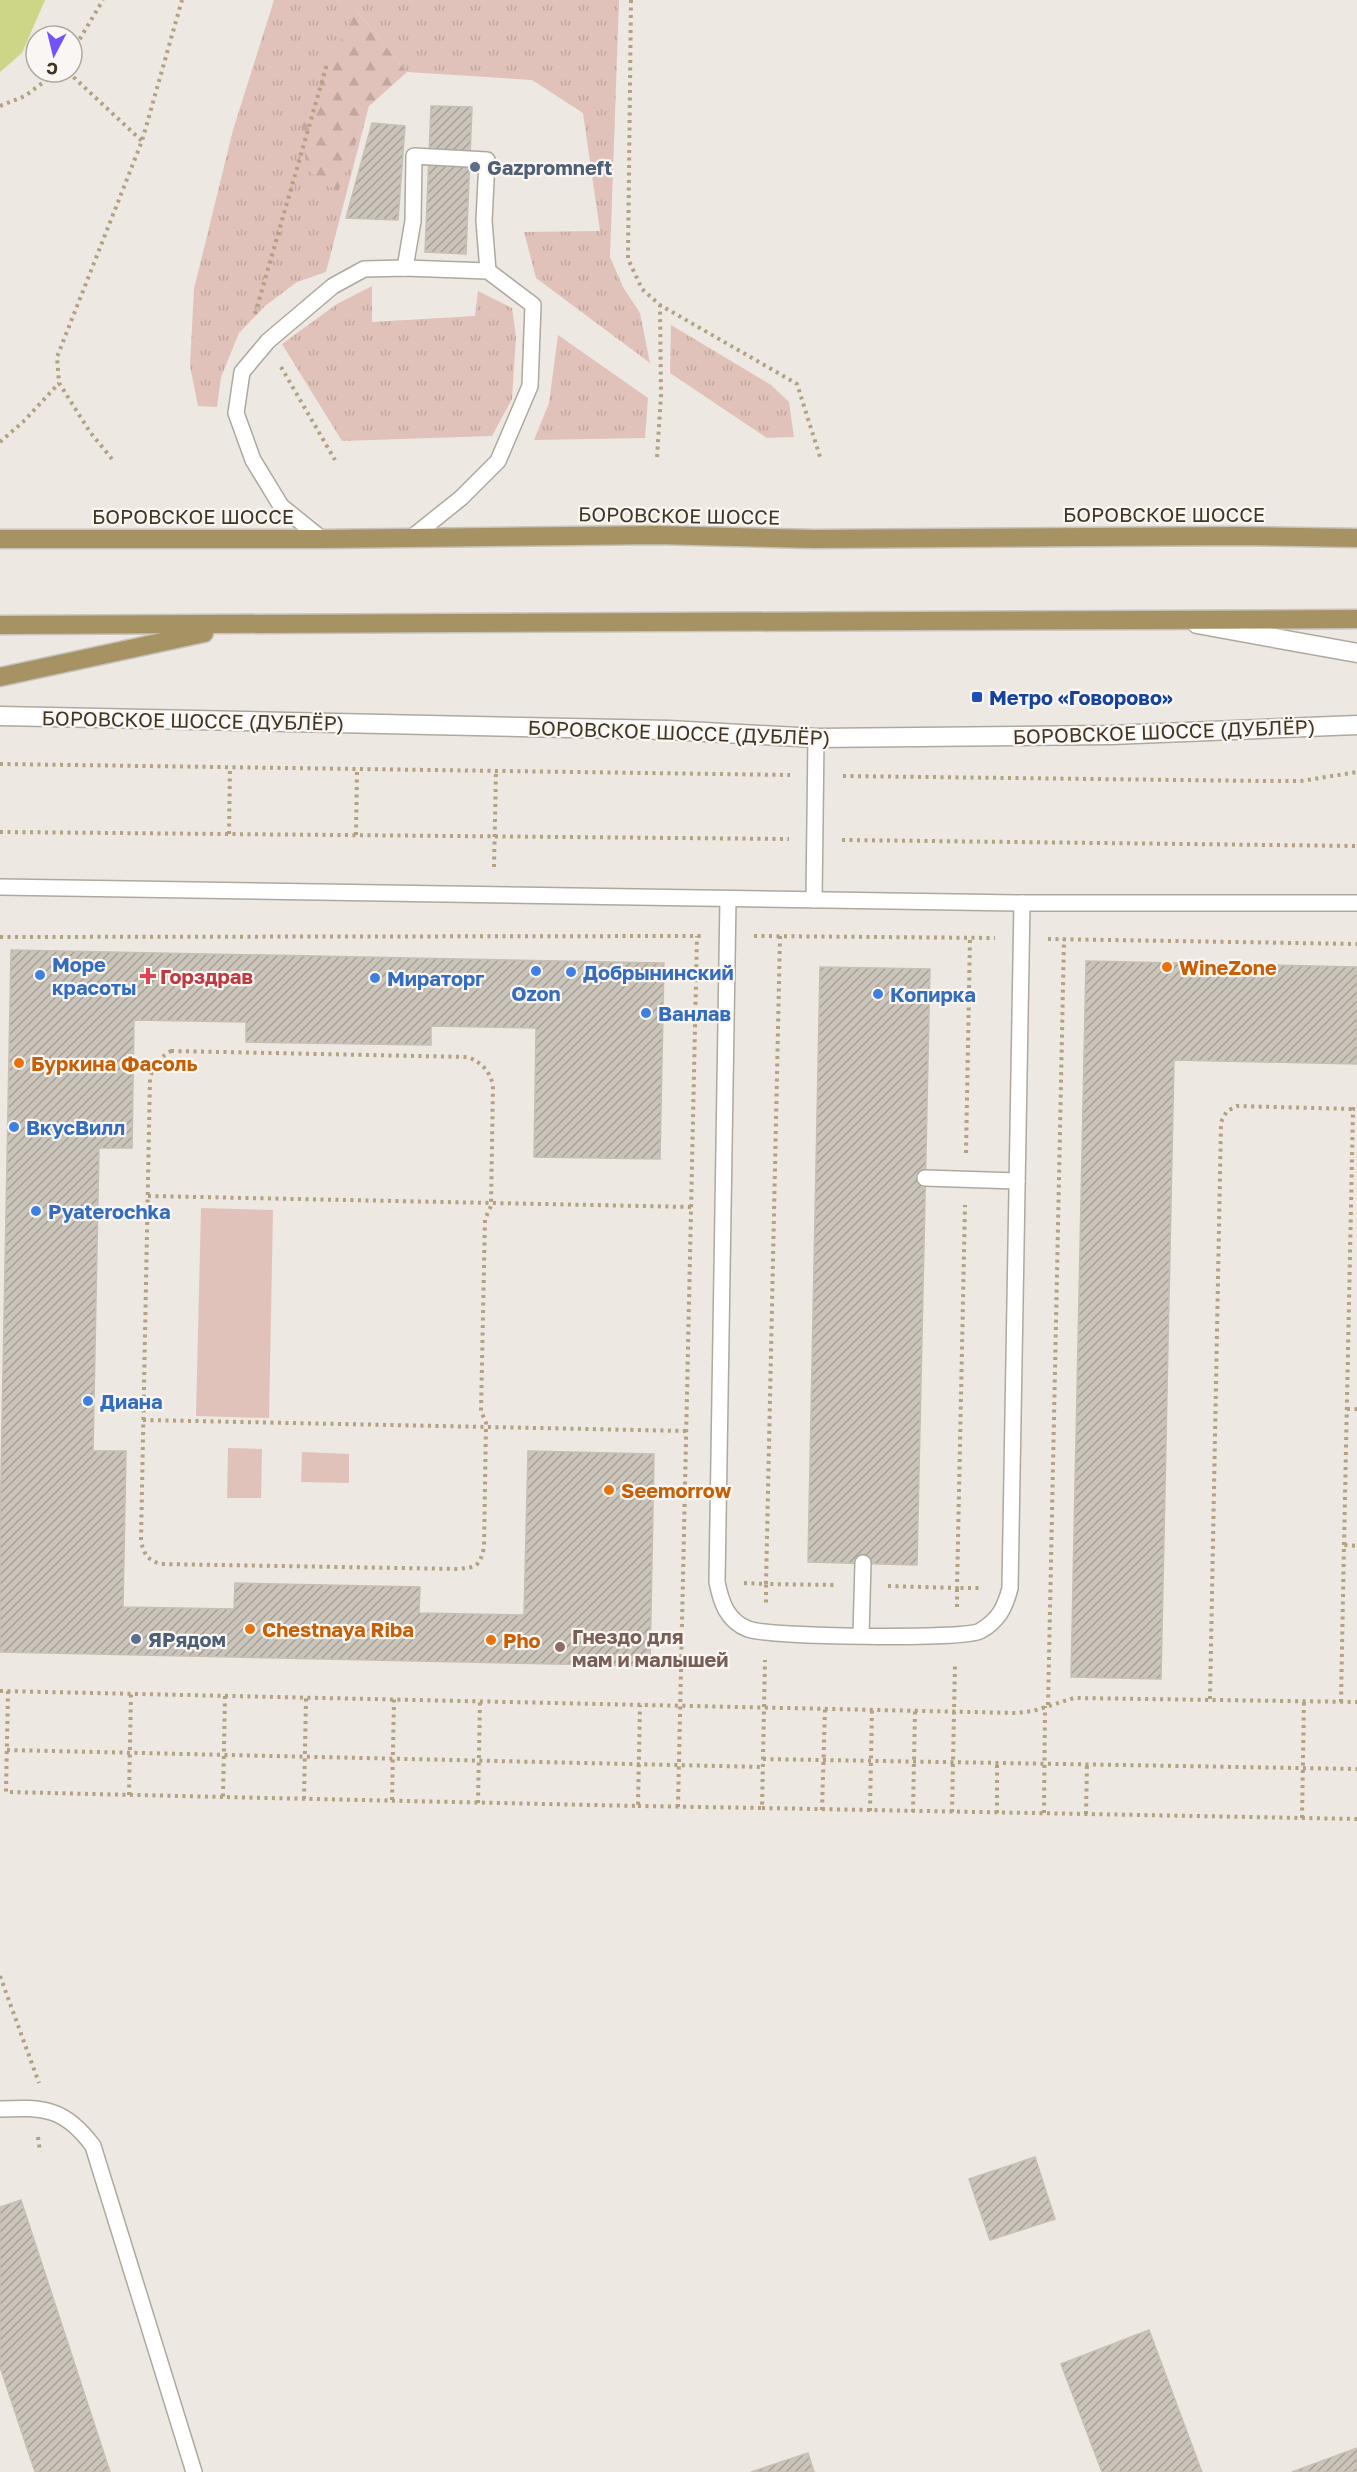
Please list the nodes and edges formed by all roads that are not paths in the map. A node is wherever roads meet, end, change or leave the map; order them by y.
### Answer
1 (405, 268) junction
2 (488, 271) junction
3 (0, 534) edge
4 (411, 538) junction
5 (1357, 538) edge
6 (0, 539) edge
7 (29, 539) junction
8 (322, 539) junction
9 (1357, 619) edge
10 (1168, 620) junction
11 (0, 625) edge
12 (238, 625) junction
13 (1357, 652) edge
14 (0, 677) edge
15 (0, 716) edge
16 (1357, 725) edge
17 (816, 738) junction
18 (0, 887) edge
19 (728, 898) junction
20 (814, 900) junction
21 (1022, 903) junction
22 (1357, 903) edge
23 (925, 1178) dead end
24 (1017, 1181) junction
25 (863, 1563) dead end
26 (861, 1635) junction
27 (0, 2109) edge
28 (194, 2472) edge

1 - 2 lane
1 - 2 lane
1 - 8 lane
2 - 4 lane
3 - 7 main road
4 - 5 main road, БОРОВСКОЕ ШОССЕ
4 - 8 main road, БОРОВСКОЕ ШОССЕ
6 - 7 main road, БОРОВСКОЕ ШОССЕ
7 - 8 main road, БОРОВСКОЕ ШОССЕ
9 - 10 main road
10 - 12 main road
10 - 13 street
11 - 12 main road
12 - 14 main road
15 - 17 street, БОРОВСКОЕ ШОССЕ (ДУБЛЁР)
16 - 17 street, БОРОВСКОЕ ШОССЕ (ДУБЛЁР)
17 - 20 lane
18 - 19 lane
19 - 20 lane
19 - 26 lane
20 - 21 lane
21 - 22 lane
21 - 24 lane
23 - 24 lane
24 - 26 lane
25 - 26 lane
27 - 28 lane

